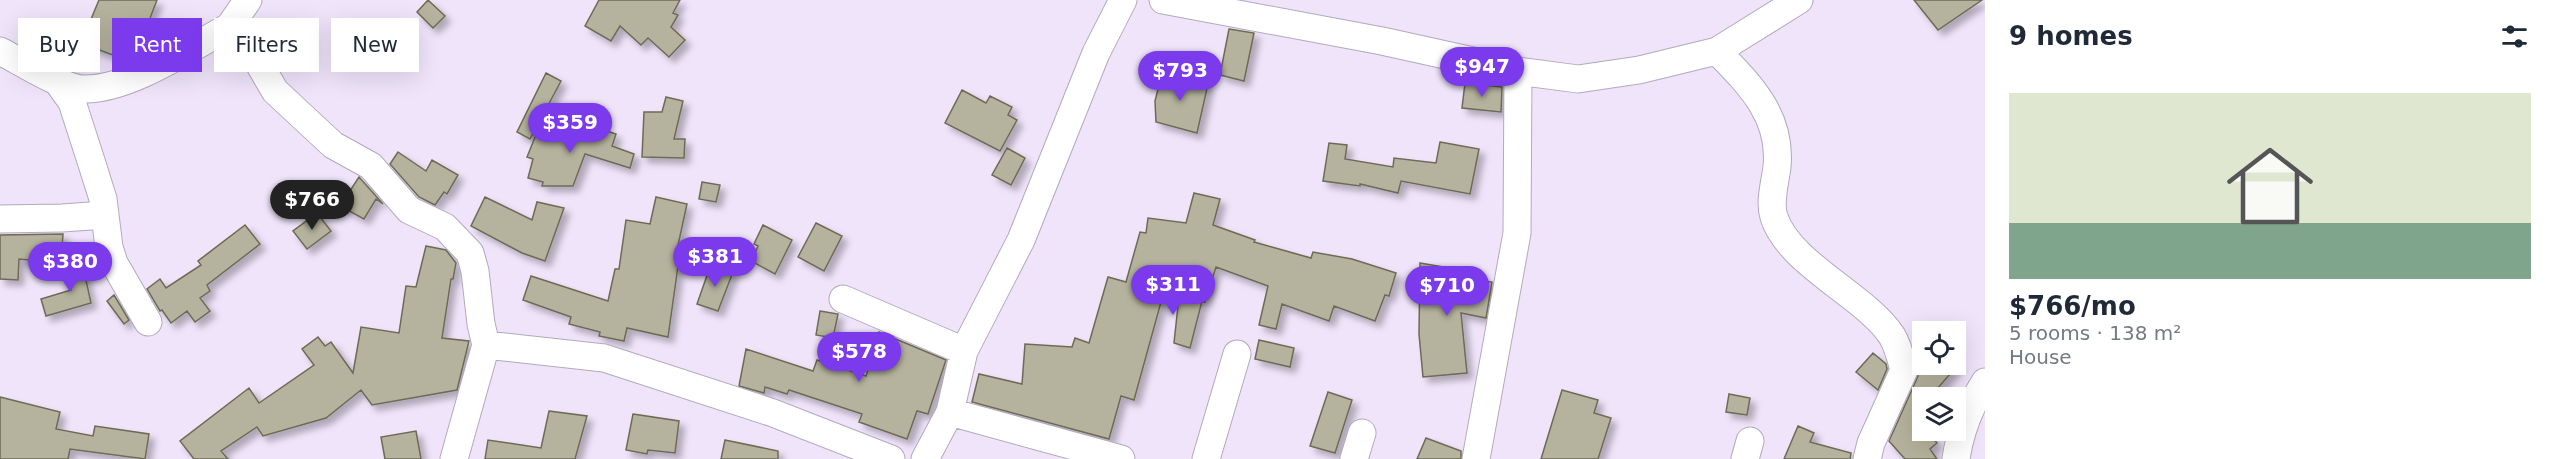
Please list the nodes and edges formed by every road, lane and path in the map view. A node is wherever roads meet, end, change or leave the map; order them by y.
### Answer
1 (248, 0) edge
2 (1123, 0) edge
3 (1163, 0) edge
4 (1799, 0) edge
5 (235, 18) edge
6 (214, 35) edge
7 (0, 51) edge
8 (1717, 51) junction
9 (1518, 71) junction
10 (264, 72) edge
11 (57, 81) junction
12 (105, 215) junction
13 (0, 219) edge
14 (843, 299) dead end
15 (148, 321) dead end
16 (486, 345) junction
17 (964, 351) junction
18 (1237, 354) dead end
19 (1985, 382) edge
20 (950, 412) junction
21 (1362, 433) dead end
22 (453, 459) edge
23 (891, 459) edge
24 (925, 459) edge
25 (1121, 459) edge
26 (1206, 459) edge
27 (1354, 459) edge
28 (1476, 459) edge
29 (1867, 459) edge
30 (1956, 459) edge

1 - 5 street
2 - 17 street
3 - 9 street
4 - 8 street
6 - 11 street
7 - 11 street
8 - 9 street
8 - 29 street
9 - 28 street
10 - 16 street
11 - 12 street
12 - 13 street
12 - 15 street
14 - 17 street
16 - 22 street
16 - 23 street
17 - 20 street
18 - 26 street
19 - 30 street
20 - 24 street
20 - 25 street
21 - 27 street

